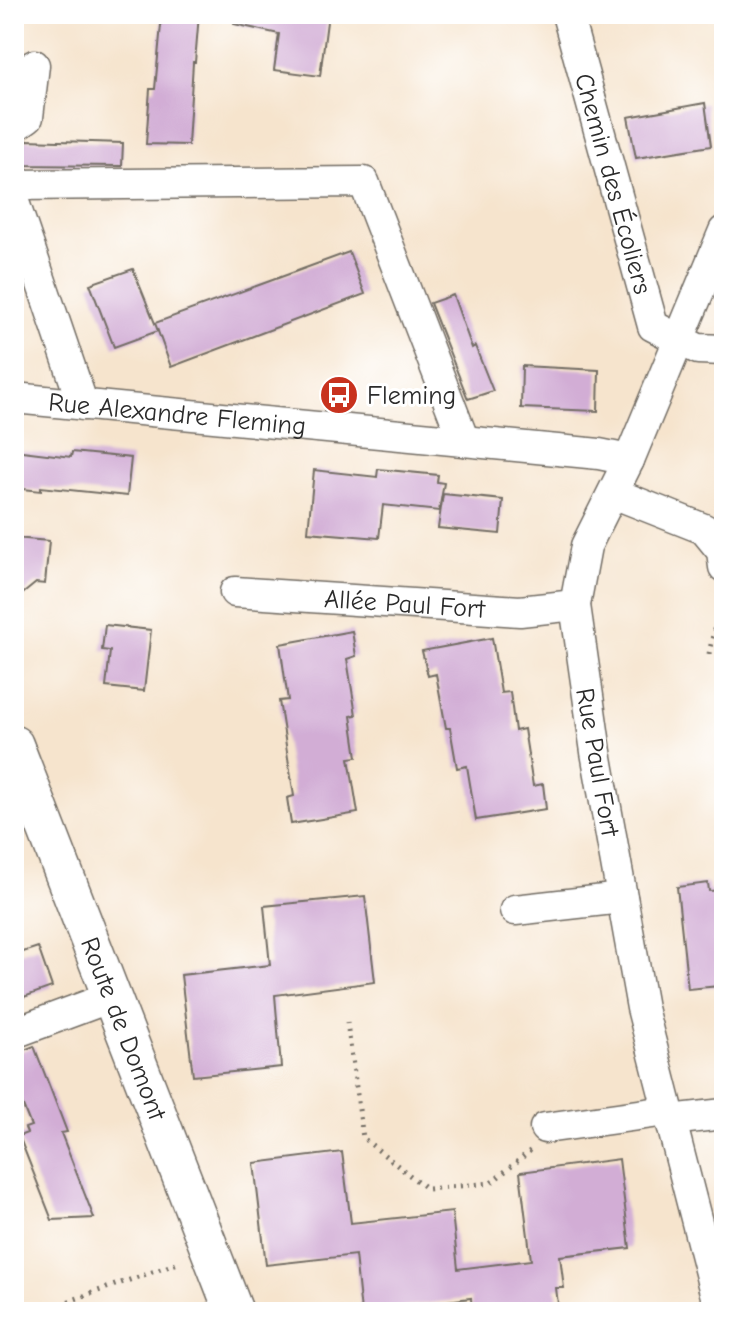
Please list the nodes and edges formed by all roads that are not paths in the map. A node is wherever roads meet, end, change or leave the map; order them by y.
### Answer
1 (567, 14) edge
2 (34, 65) dead end
3 (14, 127) edge
4 (14, 185) edge
5 (14, 202) edge
6 (724, 231) edge
7 (679, 340) junction
8 (724, 350) edge
9 (14, 398) edge
10 (83, 405) junction
11 (464, 441) junction
12 (629, 460) junction
13 (613, 493) junction
14 (724, 567) edge
15 (235, 592) dead end
16 (575, 612) junction
17 (507, 622) dead end
18 (14, 745) edge
19 (622, 898) junction
20 (515, 910) dead end
21 (111, 997) junction
22 (14, 1033) edge
23 (724, 1114) edge
24 (668, 1115) junction
25 (540, 1137) road end
26 (234, 1312) edge
27 (720, 1312) edge

1 - 7 street, Chemin des Écoliers
2 - 3 street
4 - 11 street
5 - 10 street
6 - 7 street, Rue Paul Fort
7 - 8 street
7 - 12 street, Rue Paul Fort
9 - 10 street, Rue Alexandre Fleming
10 - 11 street, Rue Alexandre Fleming
11 - 12 street, Rue Alexandre Fleming
12 - 13 street, Rue Paul Fort
13 - 14 street
13 - 16 street, Rue Paul Fort
15 - 16 street, Allée Paul Fort
16 - 17 street
16 - 19 street, Rue Paul Fort
18 - 21 main road, Route de Domont
19 - 20 street
19 - 24 street, Rue Paul Fort
21 - 22 street
21 - 26 main road, Route de Domont
23 - 24 street
24 - 25 street
24 - 27 street, Rue Paul Fort

